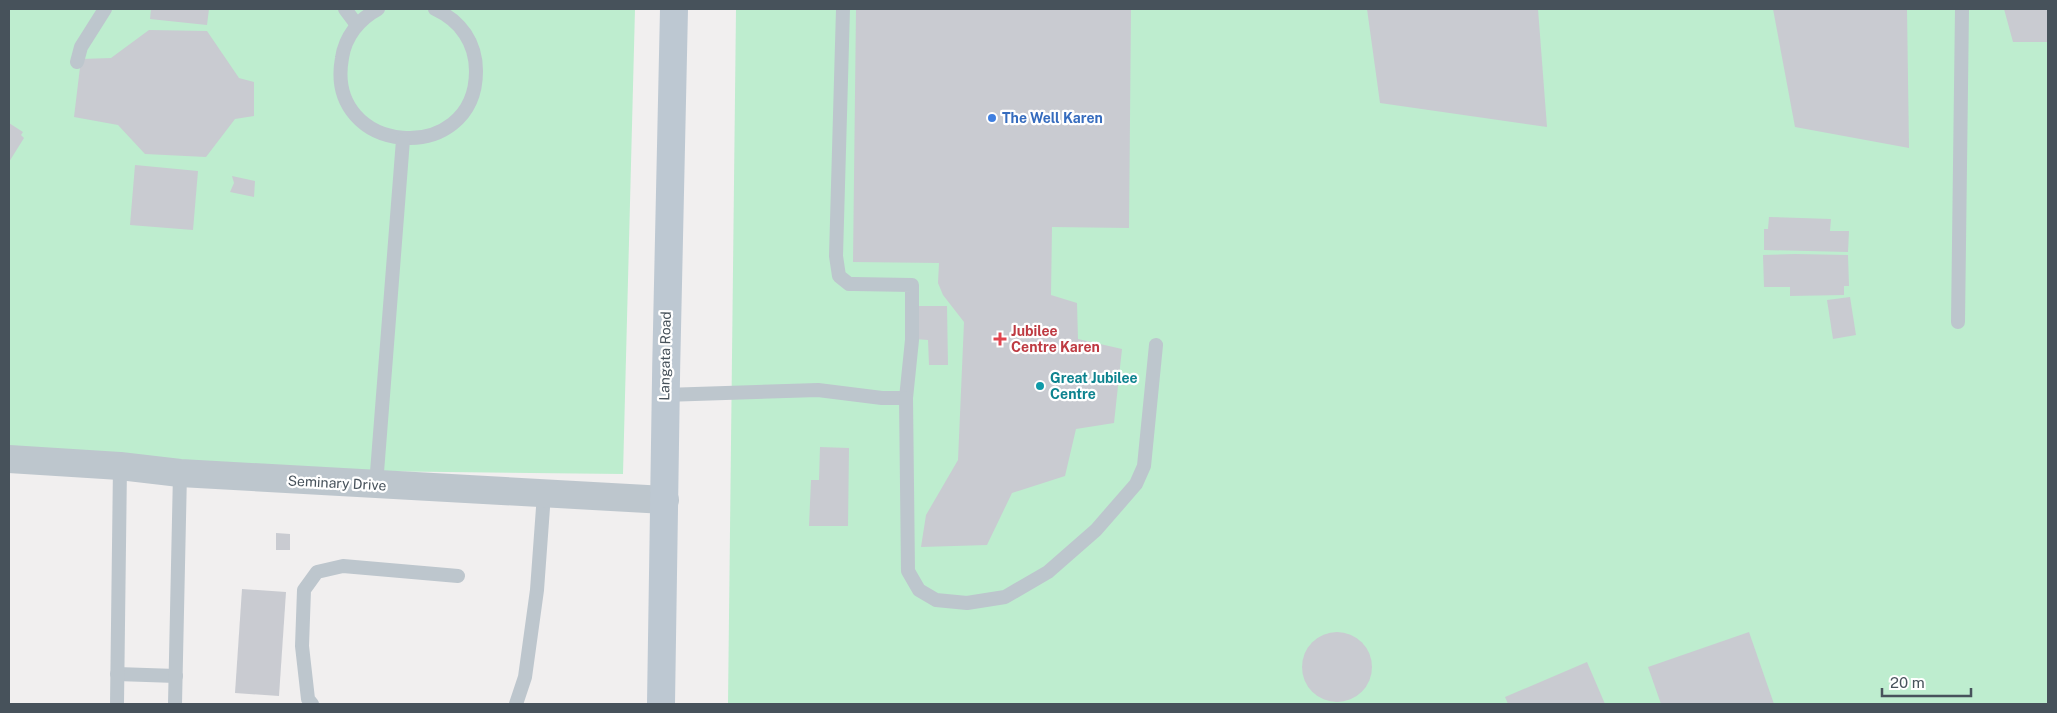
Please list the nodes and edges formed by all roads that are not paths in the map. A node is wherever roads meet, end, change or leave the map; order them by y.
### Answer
1 (105, 9) edge
2 (345, 9) edge
3 (378, 9) edge
4 (435, 9) edge
5 (674, 9) edge
6 (843, 9) edge
7 (1962, 9) edge
8 (357, 25) junction
9 (77, 62) dead end
10 (403, 140) junction
11 (1958, 322) dead end
12 (1156, 345) dead end
13 (664, 395) junction
14 (906, 398) junction
15 (9, 459) edge
16 (120, 466) junction
17 (180, 473) junction
18 (376, 485) junction
19 (544, 494) junction
20 (665, 500) junction
21 (458, 576) dead end
22 (117, 674) junction
23 (176, 676) junction
24 (117, 704) edge
25 (175, 704) edge
26 (312, 704) edge
27 (516, 704) edge
28 (661, 704) edge

1 - 9 lane
2 - 8 lane
3 - 8 lane
4 - 10 lane
5 - 13 main road, Langata Road
6 - 14 lane
7 - 11 lane
8 - 10 lane
10 - 18 lane
12 - 14 lane
13 - 14 lane
13 - 20 main road, Langata Road
15 - 16 street, Seminary Drive
16 - 17 street, Seminary Drive
16 - 22 lane
17 - 18 street, Seminary Drive
17 - 23 lane
18 - 19 street, Seminary Drive
19 - 20 street, Seminary Drive
19 - 27 lane
20 - 28 main road, Langata Road
21 - 26 lane
22 - 23 lane
22 - 24 lane
23 - 25 lane

